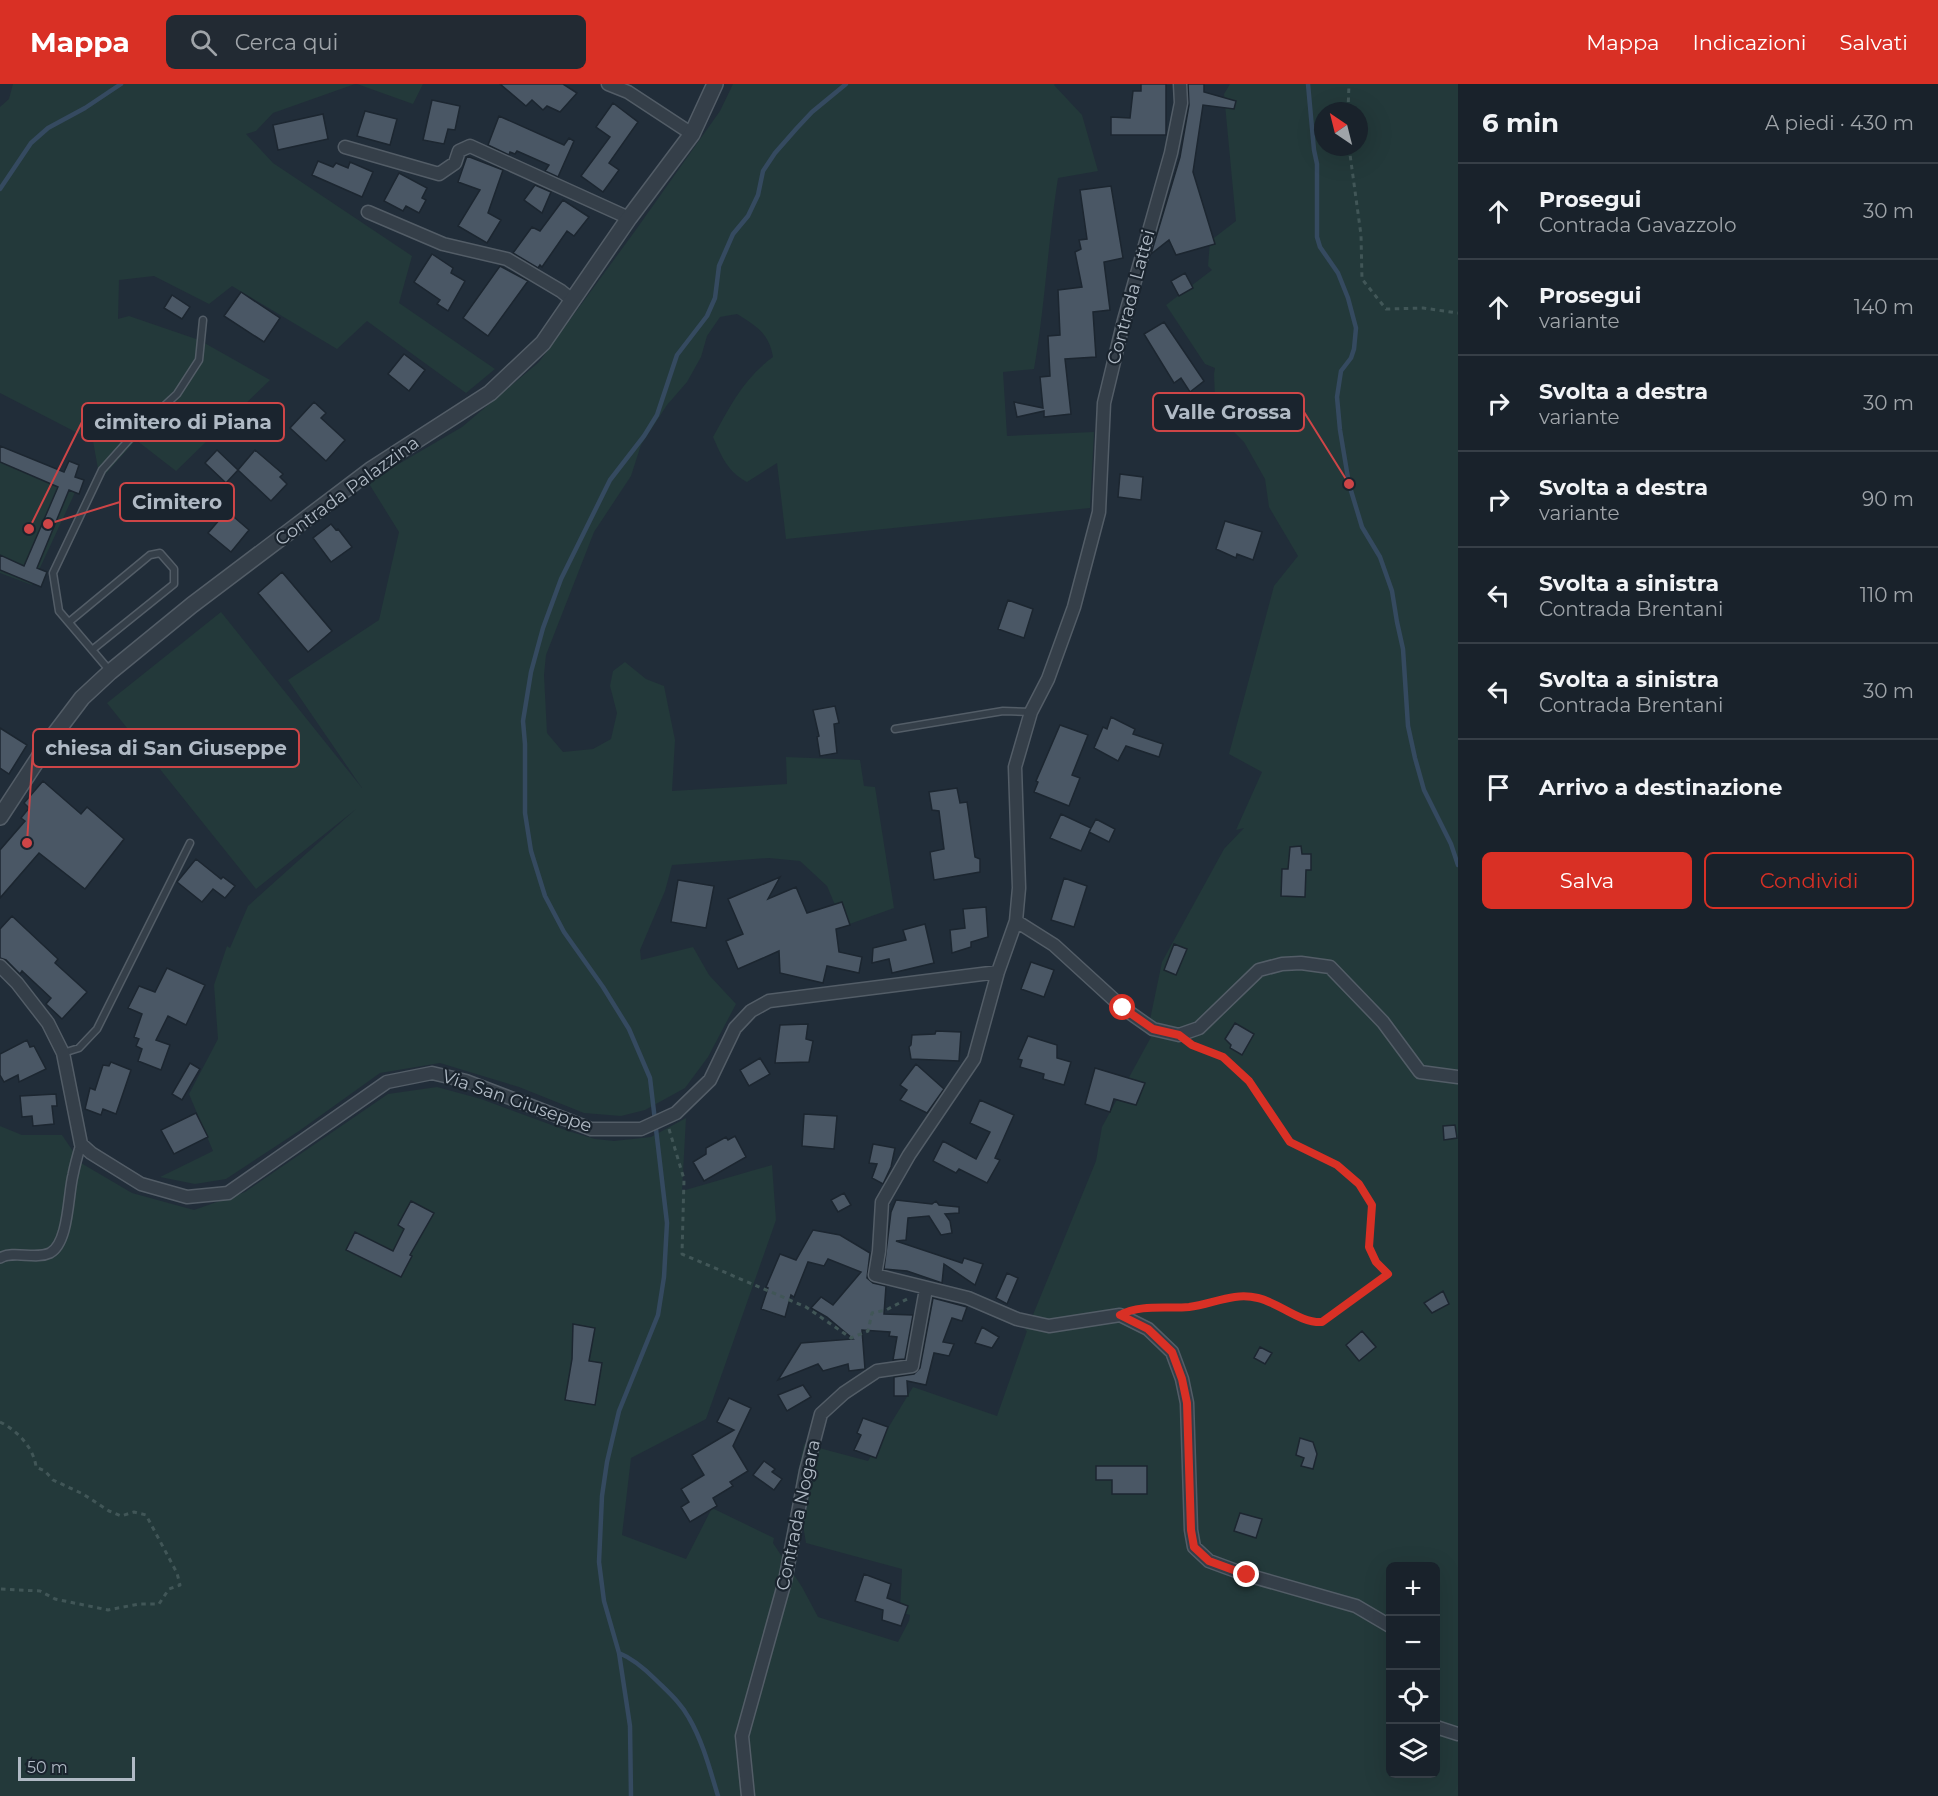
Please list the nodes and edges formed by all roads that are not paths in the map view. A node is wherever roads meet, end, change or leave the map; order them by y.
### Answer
1 (608, 84) edge
2 (715, 84) edge
3 (1180, 84) edge
4 (692, 134) junction
5 (345, 147) dead end
6 (368, 212) dead end
7 (629, 218) junction
8 (572, 300) junction
9 (202, 320) dead end
10 (69, 622) junction
11 (92, 650) junction
12 (110, 672) junction
13 (1031, 712) junction
14 (895, 729) dead end
15 (0, 817) edge
16 (190, 843) dead end
17 (1016, 921) junction
18 (0, 966) edge
19 (998, 972) junction
20 (63, 1053) junction
21 (1458, 1077) edge
22 (81, 1144) junction
23 (1, 1256) edge
24 (927, 1289) junction
25 (1386, 1624) edge
26 (1440, 1728) edge
27 (1458, 1734) edge
28 (748, 1796) edge

1 - 4 street
2 - 4 street, Contrada Palazzina
3 - 13 street, Contrada Lattei
4 - 7 street, Contrada Palazzina
5 - 7 street
6 - 8 street
7 - 8 street, Contrada Palazzina
8 - 12 street, Contrada Palazzina
9 - 10 lane
10 - 11 lane
10 - 11 lane
11 - 12 lane
12 - 15 street, Contrada Palazzina
13 - 14 lane
13 - 17 street, Contrada Lattei
16 - 20 lane
17 - 19 street, Contrada Lattei
17 - 21 street
18 - 20 street
19 - 22 street, Via San Giuseppe
19 - 24 street, Contrada Lattei
20 - 22 street
22 - 23 street
24 - 25 street
24 - 28 street, Contrada Nogara
26 - 27 street

